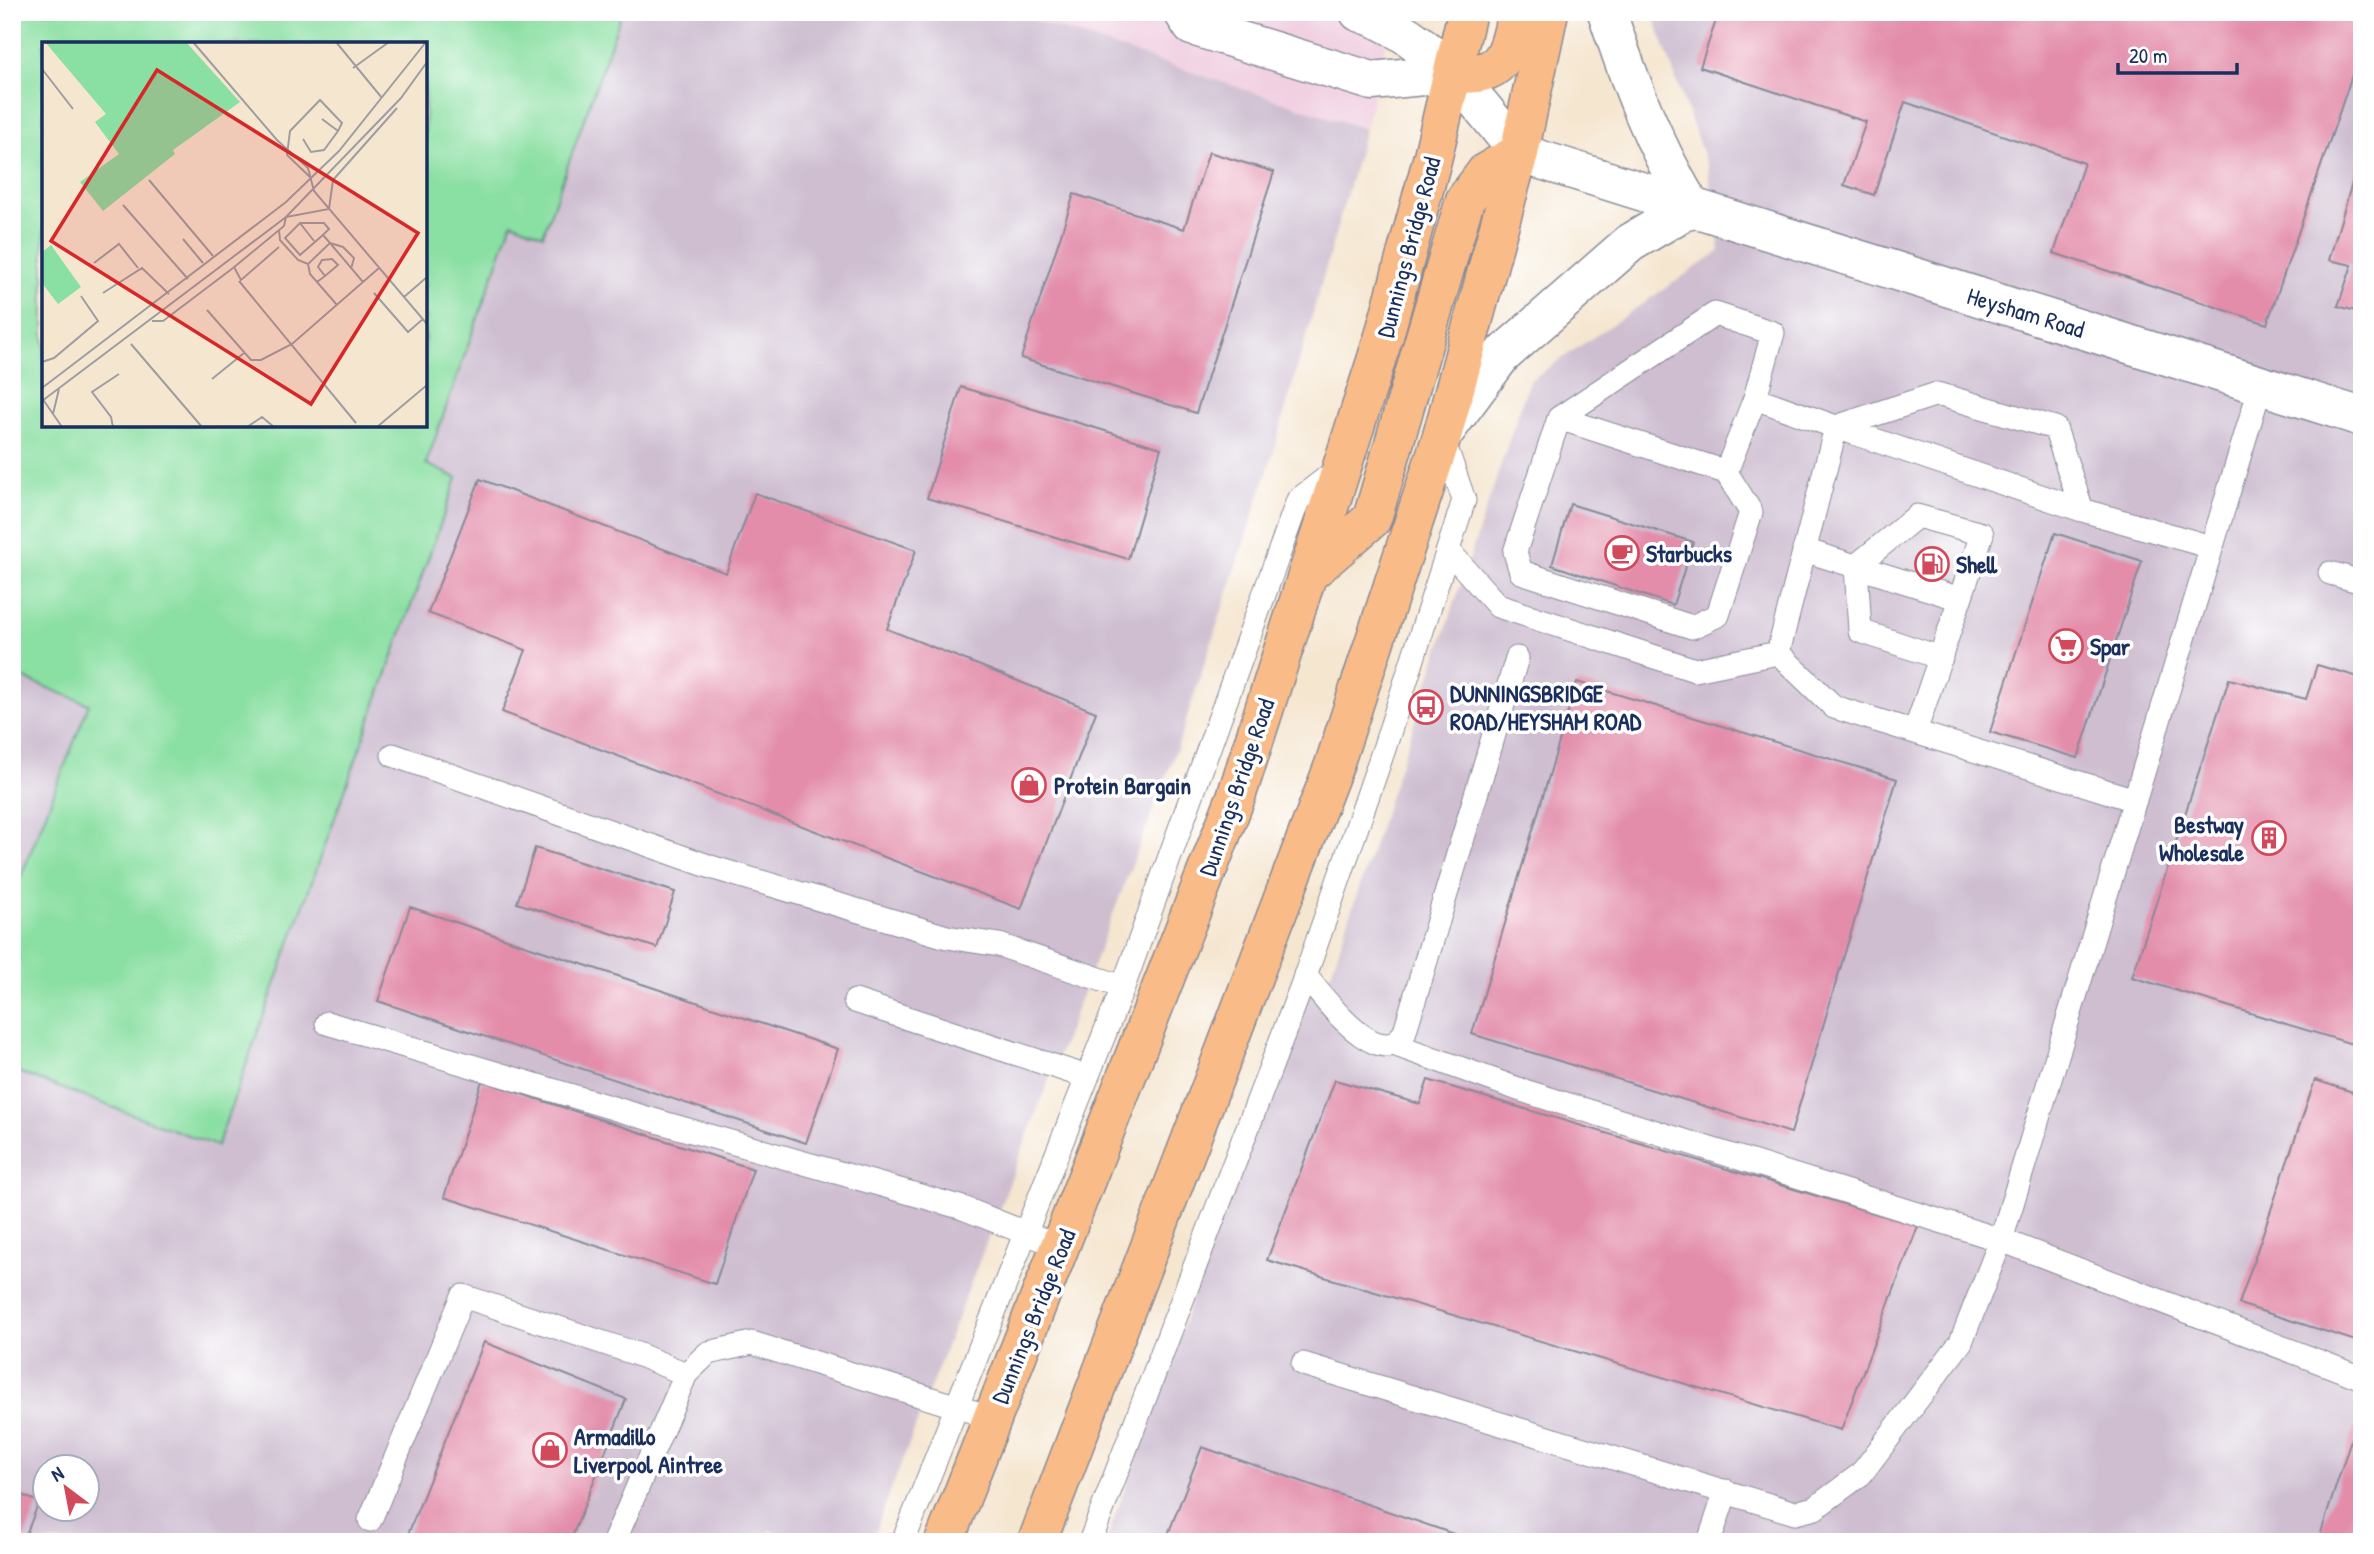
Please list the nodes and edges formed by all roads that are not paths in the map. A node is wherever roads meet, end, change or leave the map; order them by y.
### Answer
1 (1183, 12) edge
2 (1359, 12) edge
3 (1467, 12) edge
4 (1517, 12) edge
5 (1549, 12) edge
6 (1607, 12) edge
7 (1454, 73) junction
8 (1520, 153) junction
9 (1691, 207) junction
10 (2261, 385) junction
11 (1755, 398) junction
12 (2362, 417) edge
13 (1559, 418) junction
14 (1836, 427) junction
15 (1441, 436) junction
16 (1343, 464) junction
17 (1726, 472) junction
18 (2082, 510) junction
19 (2211, 547) junction
20 (1448, 550) junction
21 (1804, 550) junction
22 (1856, 566) junction
23 (2330, 573) dead end
24 (1307, 575) junction
25 (2362, 582) edge
26 (1960, 599) junction
27 (1271, 632) junction
28 (1778, 653) junction
29 (1517, 658) dead end
30 (1941, 658) junction
31 (1915, 732) junction
32 (393, 755) dead end
33 (2135, 800) junction
34 (1305, 975) junction
35 (1123, 987) junction
36 (855, 1001) dead end
37 (327, 1023) dead end
38 (1393, 1044) junction
39 (1087, 1077) junction
40 (1025, 1233) junction
41 (2001, 1240) junction
42 (1061, 1247) junction
43 (1303, 1364) dead end
44 (686, 1374) junction
45 (2362, 1378) edge
46 (956, 1406) junction
47 (993, 1418) junction
48 (1726, 1492) junction
49 (370, 1520) dead end
50 (614, 1542) edge
51 (903, 1542) edge
52 (944, 1542) edge
53 (1037, 1542) edge
54 (1090, 1542) edge
55 (1709, 1542) edge

1 - 7 street
2 - 7 street
3 - 7 highway, Dunnings Bridge Road
4 - 7 highway
5 - 8 highway
6 - 9 street
7 - 8 street
7 - 16 highway, Dunnings Bridge Road
8 - 9 street, Heysham Road
8 - 15 highway
8 - 24 highway
9 - 10 street, Heysham Road
9 - 15 street
10 - 12 street, Heysham Road
10 - 19 lane
11 - 13 lane
11 - 14 lane
11 - 17 lane
13 - 17 lane
13 - 17 lane
14 - 18 lane
14 - 18 lane
14 - 21 lane
15 - 20 lane
15 - 53 highway
16 - 24 highway, Dunnings Bridge Road
16 - 27 lane
18 - 19 lane
19 - 33 lane
20 - 28 lane
20 - 34 lane
21 - 22 lane
21 - 28 lane
22 - 26 lane
22 - 26 lane
22 - 30 lane
23 - 25 lane
24 - 27 highway, Dunnings Bridge Road
26 - 30 lane
27 - 35 lane
27 - 42 highway, Dunnings Bridge Road
28 - 31 lane
29 - 38 lane
30 - 31 lane
31 - 33 lane
32 - 35 lane
33 - 41 lane
34 - 38 lane
34 - 54 lane
35 - 39 lane
36 - 39 lane
37 - 40 lane
38 - 41 lane
39 - 40 lane
40 - 42 lane
40 - 46 lane
41 - 45 lane
41 - 48 lane
42 - 47 highway, Dunnings Bridge Road
43 - 48 lane
44 - 46 lane
44 - 49 lane
44 - 50 lane
46 - 47 lane
46 - 51 lane
47 - 52 highway, Dunnings Bridge Road
48 - 55 lane

